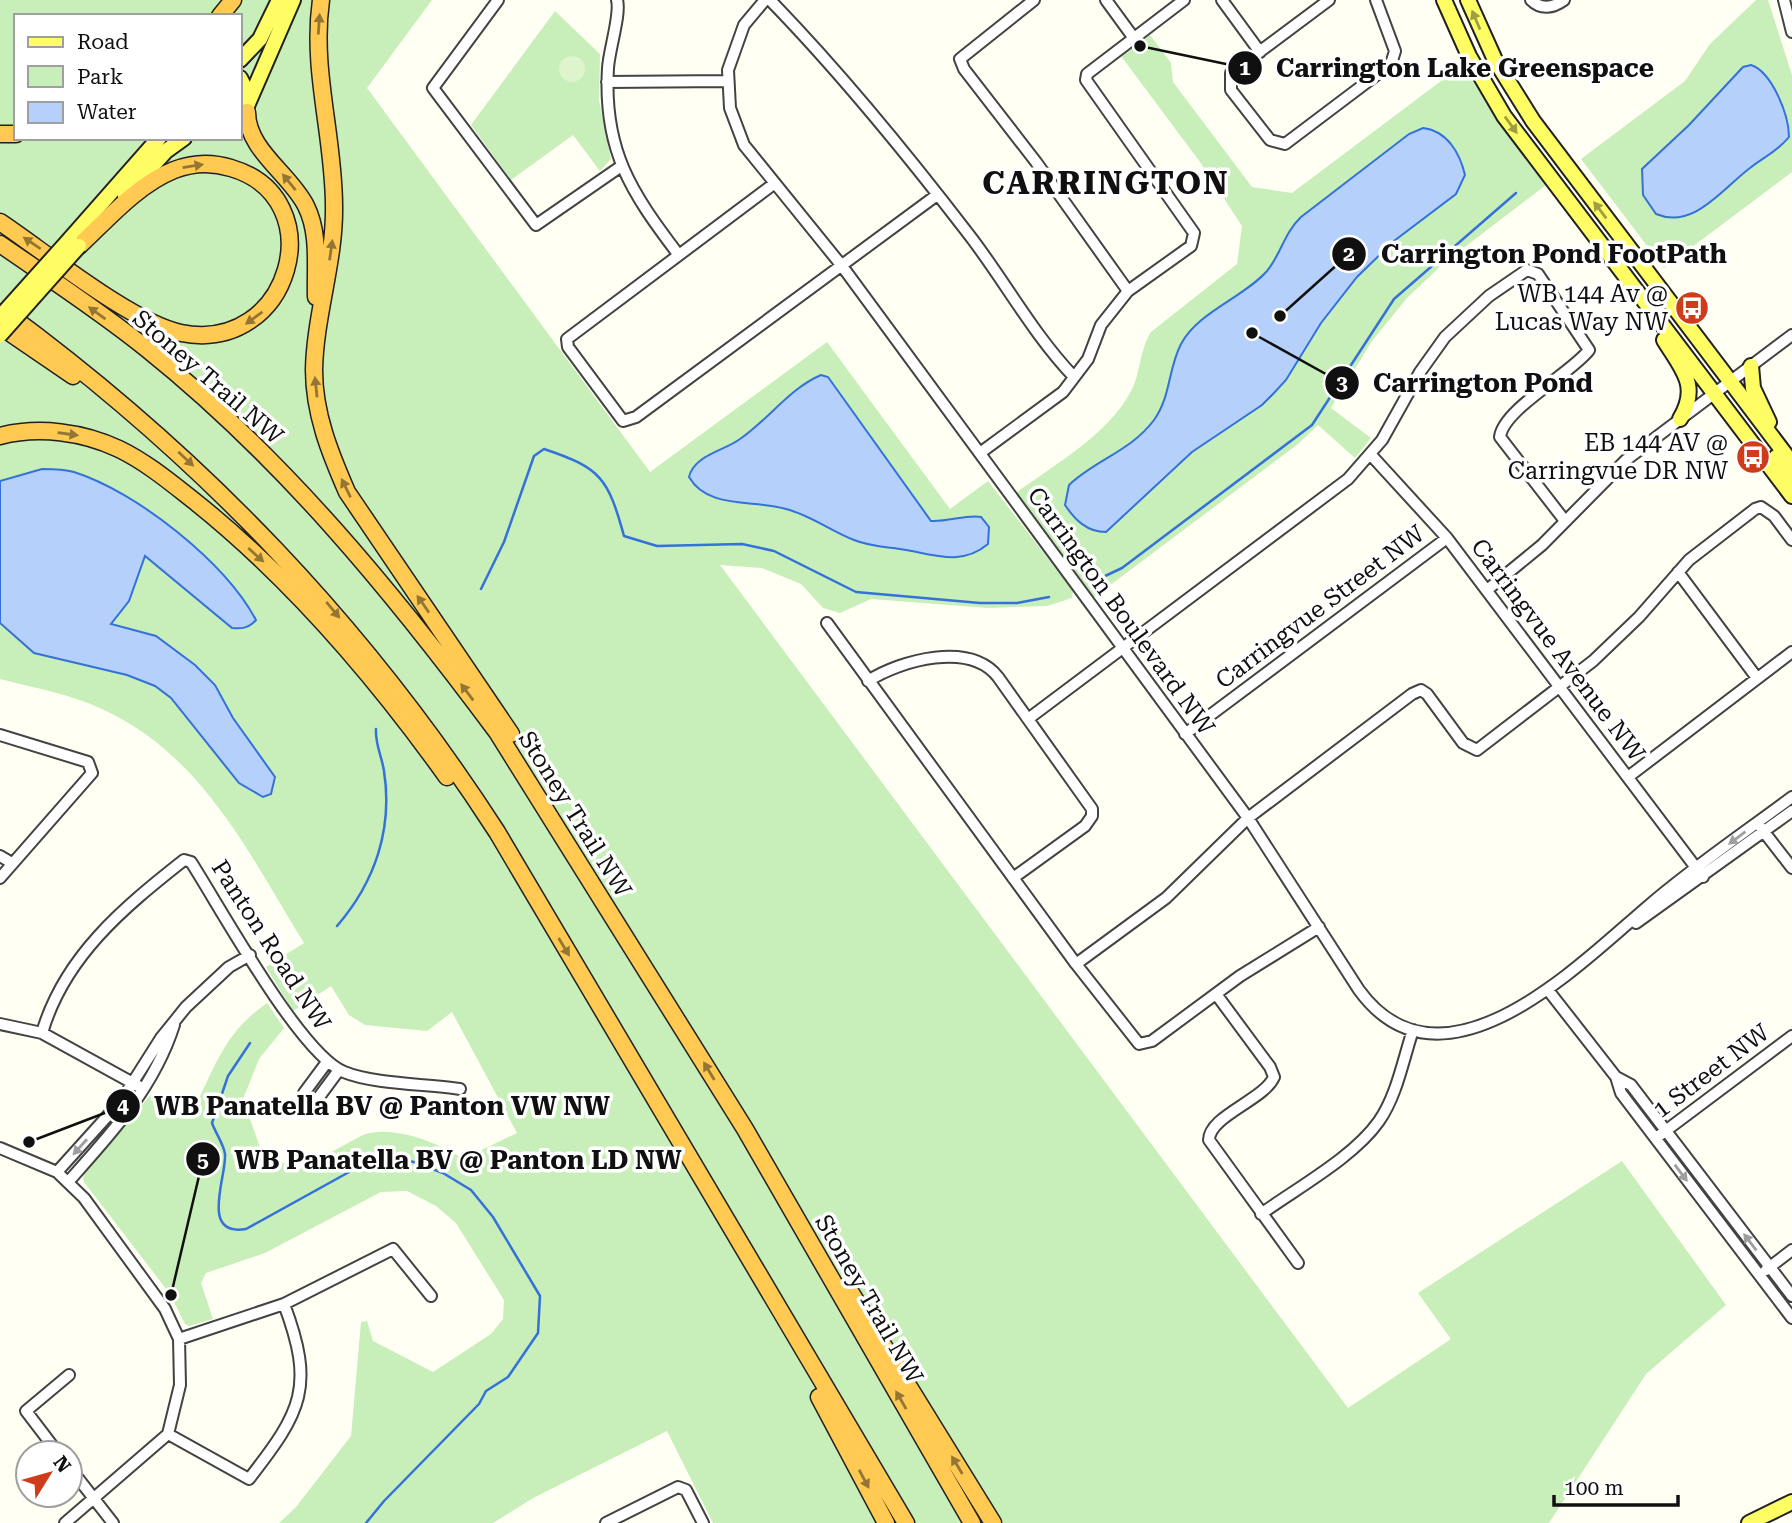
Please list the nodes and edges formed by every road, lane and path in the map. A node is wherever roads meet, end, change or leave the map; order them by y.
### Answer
1 (233, 0) edge
2 (279, 0) edge
3 (293, 0) edge
4 (321, 0) edge
5 (498, 0) edge
6 (617, 0) edge
7 (765, 0) edge
8 (770, 0) edge
9 (1034, 0) edge
10 (1106, 0) edge
11 (1184, 0) edge
12 (1222, 0) edge
13 (1329, 0) edge
14 (1376, 0) edge
15 (1444, 0) edge
16 (1468, 0) edge
17 (1531, 0) edge
18 (1564, 0) edge
19 (1784, 0) edge
20 (222, 14) edge
21 (1792, 32) edge
22 (1133, 37) junction
23 (1260, 52) junction
24 (242, 58) edge
25 (727, 81) junction
26 (607, 82) junction
27 (242, 89) edge
28 (246, 111) edge
29 (157, 140) edge
30 (181, 140) edge
31 (620, 167) junction
32 (775, 183) junction
33 (937, 195) junction
34 (0, 222) edge
35 (74, 242) junction
36 (0, 243) edge
37 (678, 254) junction
38 (1617, 265) junction
39 (842, 266) junction
40 (1128, 291) junction
41 (0, 309) edge
42 (0, 317) edge
43 (0, 326) edge
44 (0, 335) edge
45 (1792, 335) edge
46 (317, 342) junction
47 (1751, 366) junction
48 (1074, 377) junction
49 (1730, 381) junction
50 (1714, 393) junction
51 (1680, 419) junction
52 (0, 436) edge
53 (163, 438) junction
54 (980, 453) junction
55 (1371, 455) junction
56 (1792, 463) edge
57 (1792, 478) edge
58 (1792, 496) edge
59 (1565, 520) junction
60 (1447, 538) junction
61 (1792, 540) edge
62 (1678, 572) junction
63 (1487, 590) junction
64 (827, 623) dead end
65 (1122, 648) junction
66 (1792, 653) edge
67 (1757, 678) junction
68 (868, 681) junction
69 (1560, 688) junction
70 (1028, 719) junction
71 (1185, 734) junction
72 (0, 735) edge
73 (1628, 777) junction
74 (1792, 797) edge
75 (1792, 811) edge
76 (1248, 818) junction
77 (1760, 827) junction
78 (0, 856) edge
79 (12, 863) junction
80 (1792, 868) edge
81 (1700, 873) junction
82 (0, 878) edge
83 (1013, 878) junction
84 (530, 888) junction
85 (1320, 927) junction
86 (250, 955) junction
87 (1076, 964) junction
88 (650, 976) junction
89 (1548, 990) junction
90 (1216, 993) junction
91 (174, 1022) junction
92 (0, 1024) edge
93 (1413, 1030) junction
94 (42, 1033) junction
95 (1792, 1036) edge
96 (327, 1062) junction
97 (339, 1070) junction
98 (1616, 1077) junction
99 (134, 1084) junction
100 (460, 1089) dead end
101 (145, 1090) junction
102 (745, 1129) junction
103 (1665, 1131) junction
104 (680, 1139) junction
105 (1655, 1139) junction
106 (0, 1148) edge
107 (57, 1172) junction
108 (68, 1182) junction
109 (1261, 1214) junction
110 (1792, 1250) edge
111 (1298, 1263) dead end
112 (1770, 1267) junction
113 (1759, 1275) junction
114 (1791, 1293) edge
115 (431, 1296) dead end
116 (1779, 1301) junction
117 (284, 1304) junction
118 (1792, 1318) edge
119 (179, 1339) junction
120 (69, 1375) dead end
121 (168, 1434) junction
122 (47, 1439) edge
123 (84, 1487) edge
124 (93, 1499) junction
125 (1792, 1502) edge
126 (65, 1523) edge
127 (113, 1523) edge
128 (606, 1523) edge
129 (703, 1523) edge
130 (886, 1523) edge
131 (906, 1523) edge
132 (972, 1523) edge
133 (993, 1523) edge
134 (1749, 1523) edge

1 - 20 highway
2 - 24 main road
3 - 28 main road
46 -> 4 highway
5 - 31 street
6 - 26 street
7 - 25 street, Carrington Boulevard NW
8 - 33 street
9 - 40 street
10 - 22 street
11 - 22 street
12 - 23 street
13 - 23 street
14 - 23 street
15 -> 38 main road
49 -> 16 main road
17 - 18 street
19 - 21 street
22 - 40 street
25 - 26 street
25 - 32 street, Carrington Boulevard NW
26 - 31 street
27 - 28 main road
46 -> 28 highway
29 - 35 main road
30 - 35 main road
31 - 37 street
32 - 37 street
32 - 39 street, Carrington Boulevard NW
33 - 39 street
33 - 48 street
35 -> 34 highway
35 - 42 main road, bridge
35 - 44 main road, bridge
88 -> 36 highway, Stoney Trail NW
37 - 39 street
38 - 50 main road
38 - 51 main road
39 - 54 street, Carrington Boulevard NW
40 - 48 street
41 - 53 highway
43 - 53 highway
45 - 47 street
88 -> 46 highway
47 - 49 street
47 - 56 main road
48 - 54 street
49 - 50 street
49 - 56 main road
50 - 51 street
50 - 57 main road
50 - 58 main road
51 - 59 street
52 -> 84 highway
53 -> 84 highway
54 - 65 street, Carrington Boulevard NW
55 - 59 street
55 - 60 street, Carringvue Avenue NW
55 - 65 street
59 - 63 street
60 - 63 street, Carringvue Avenue NW
60 - 71 street, Carringvue Street NW
61 - 62 street
62 - 67 street
62 - 69 street
63 - 69 street, Carringvue Avenue NW
64 - 68 street
65 - 70 street
65 - 71 street, Carrington Boulevard NW
66 - 67 street
67 - 73 street
68 - 70 street
68 - 83 street
69 - 73 street, Carringvue Avenue NW
69 - 76 street
70 - 83 street
71 - 76 street, Carrington Boulevard NW
72 - 79 street
73 - 81 street, Carringvue Avenue NW
74 - 77 street, Carrington Boulevard NW
75 - 77 street, Carrington Boulevard NW
76 - 85 street, Carrington Boulevard NW
76 - 87 street
77 - 80 street
77 - 81 street, Carrington Boulevard NW
78 - 79 street
79 - 82 street
81 - 89 street, Carrington Boulevard NW
83 - 87 street
84 -> 104 highway
85 - 90 street
85 - 93 street, Carrington Boulevard NW
86 - 91 street
86 - 94 street, Panton Road NW
86 - 96 street, Panton Road NW
87 - 90 street
102 -> 88 highway, Stoney Trail NW
89 - 93 street, Carrington Boulevard NW
89 - 98 street
90 - 109 street
91 - 99 street
91 - 101 street
92 - 94 street
93 - 109 street
94 - 99 street
95 - 103 street, 1 Street NW
96 - 97 street, Panton Road NW
96 - 97 street
97 - 100 street, Panton Road NW
98 - 103 street
98 - 105 street
99 - 101 street
99 -> 107 street
101 - 108 street
132 -> 102 highway, Stoney Trail NW
133 -> 102 highway
103 - 105 street, 1 Street NW
112 -> 103 street
104 -> 130 highway
104 - 131 highway
105 -> 113 street
106 - 107 street
107 - 108 street
108 - 119 street
109 - 111 street
110 - 112 street
112 - 113 street
112 - 114 street
113 - 116 street
114 - 116 street
115 - 117 street
116 - 118 street
117 - 119 street
117 - 121 street
119 - 121 street
120 - 122 street
121 - 124 street
123 - 124 street
124 - 126 street
124 - 127 street
125 - 134 main road
128 - 129 street

